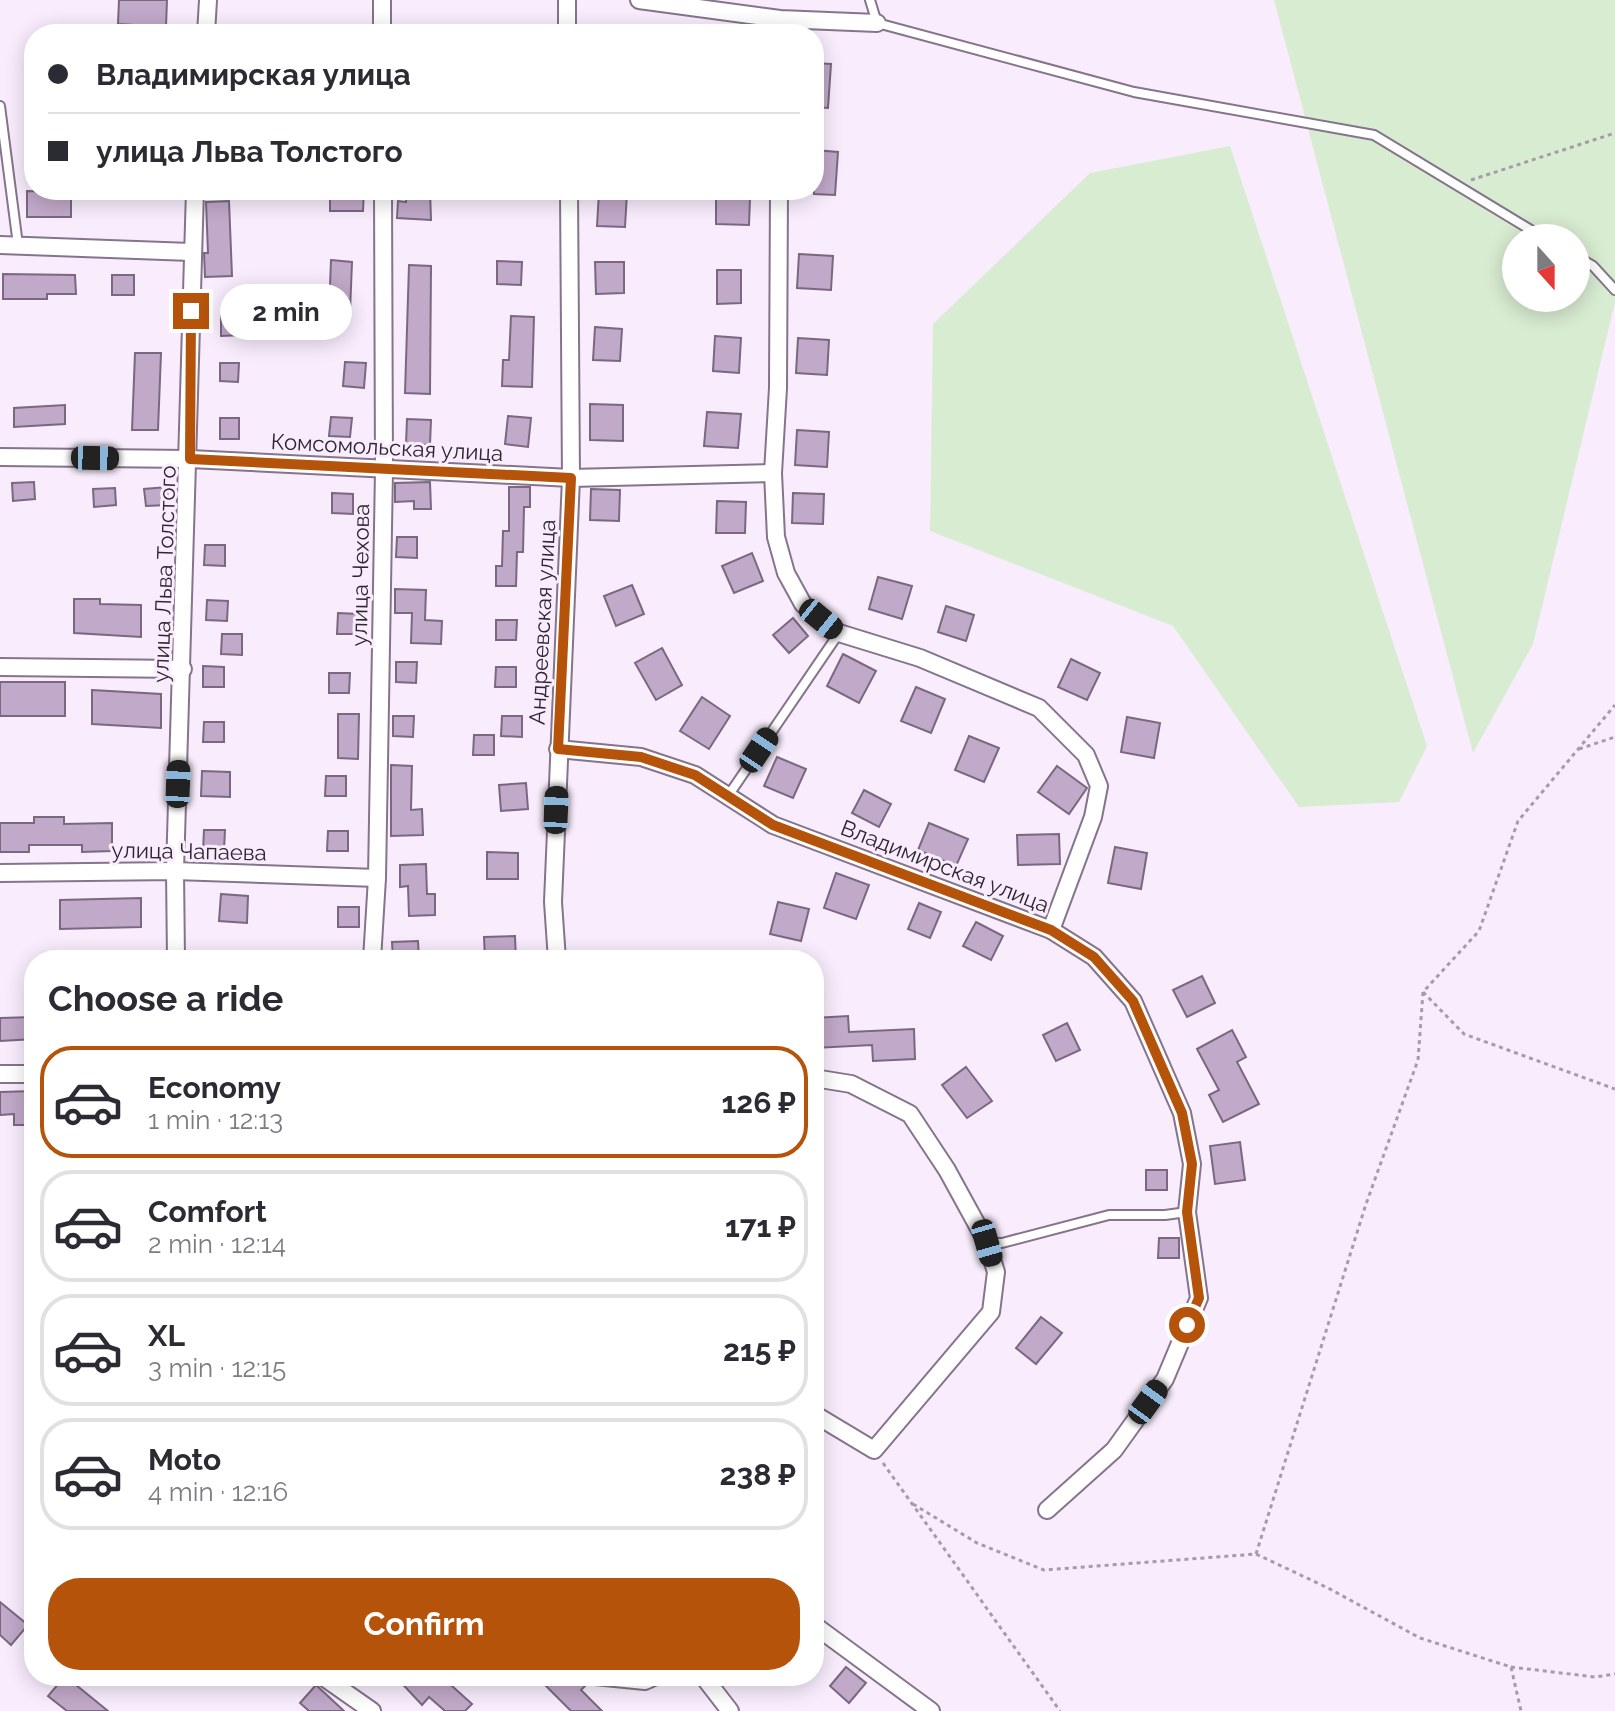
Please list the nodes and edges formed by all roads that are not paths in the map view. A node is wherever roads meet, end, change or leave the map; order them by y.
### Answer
1 (208, 0) edge
2 (382, 0) edge
3 (567, 0) edge
4 (639, 0) edge
5 (870, 0) edge
6 (877, 23) junction
7 (207, 24) edge
8 (382, 24) edge
9 (567, 24) edge
10 (769, 24) edge
11 (824, 25) edge
12 (0, 106) edge
13 (194, 200) edge
14 (383, 200) edge
15 (569, 200) edge
16 (779, 200) edge
17 (1521, 224) edge
18 (0, 245) edge
19 (18, 245) junction
20 (191, 252) junction
21 (1590, 264) edge
22 (1615, 290) edge
23 (0, 457) edge
24 (190, 459) junction
25 (384, 470) junction
26 (773, 473) junction
27 (571, 478) junction
28 (839, 633) junction
29 (0, 667) edge
30 (183, 669) junction
31 (558, 749) junction
32 (727, 797) junction
33 (175, 871) junction
34 (0, 873) edge
35 (377, 878) junction
36 (1051, 930) junction
37 (176, 950) edge
38 (373, 950) edge
39 (556, 950) edge
40 (0, 1074) edge
41 (24, 1074) edge
42 (824, 1080) edge
43 (1187, 1212) junction
44 (987, 1243) junction
45 (824, 1420) edge
46 (1047, 1510) dead end
47 (824, 1632) edge
48 (336, 1686) edge
49 (711, 1686) edge
50 (372, 1711) edge
51 (730, 1711) edge
52 (931, 1711) edge

1 - 7 street
2 - 8 street
3 - 9 street
4 - 10 street
5 - 6 lane
6 - 11 street
6 - 17 lane
12 - 19 lane
13 - 20 street, улица Льва Толстого
14 - 25 street, улица Чехова
15 - 27 street, Андреевская улица
16 - 26 street
18 - 19 street
19 - 20 street
20 - 24 street, улица Льва Толстого
21 - 22 lane
23 - 24 street, Комсомольская улица
24 - 25 street, Комсомольская улица
24 - 30 street, улица Льва Толстого
25 - 27 street, Комсомольская улица
25 - 35 street, улица Чехова
26 - 27 street, Комсомольская улица
26 - 28 street
27 - 31 street, Андреевская улица
28 - 32 lane
28 - 36 street
29 - 30 street
30 - 33 street, улица Льва Толстого
31 - 32 street, Владимирская улица
31 - 39 street, Андреевская улица
32 - 36 street, Владимирская улица
33 - 34 street, улица Чапаева
33 - 35 street, улица Чапаева
33 - 37 street, улица Льва Толстого
35 - 38 street, улица Чехова
36 - 43 street, Владимирская улица
40 - 41 street
42 - 44 street
43 - 44 lane
43 - 46 street, Владимирская улица
44 - 45 street
47 - 52 street
48 - 50 street
49 - 51 street

